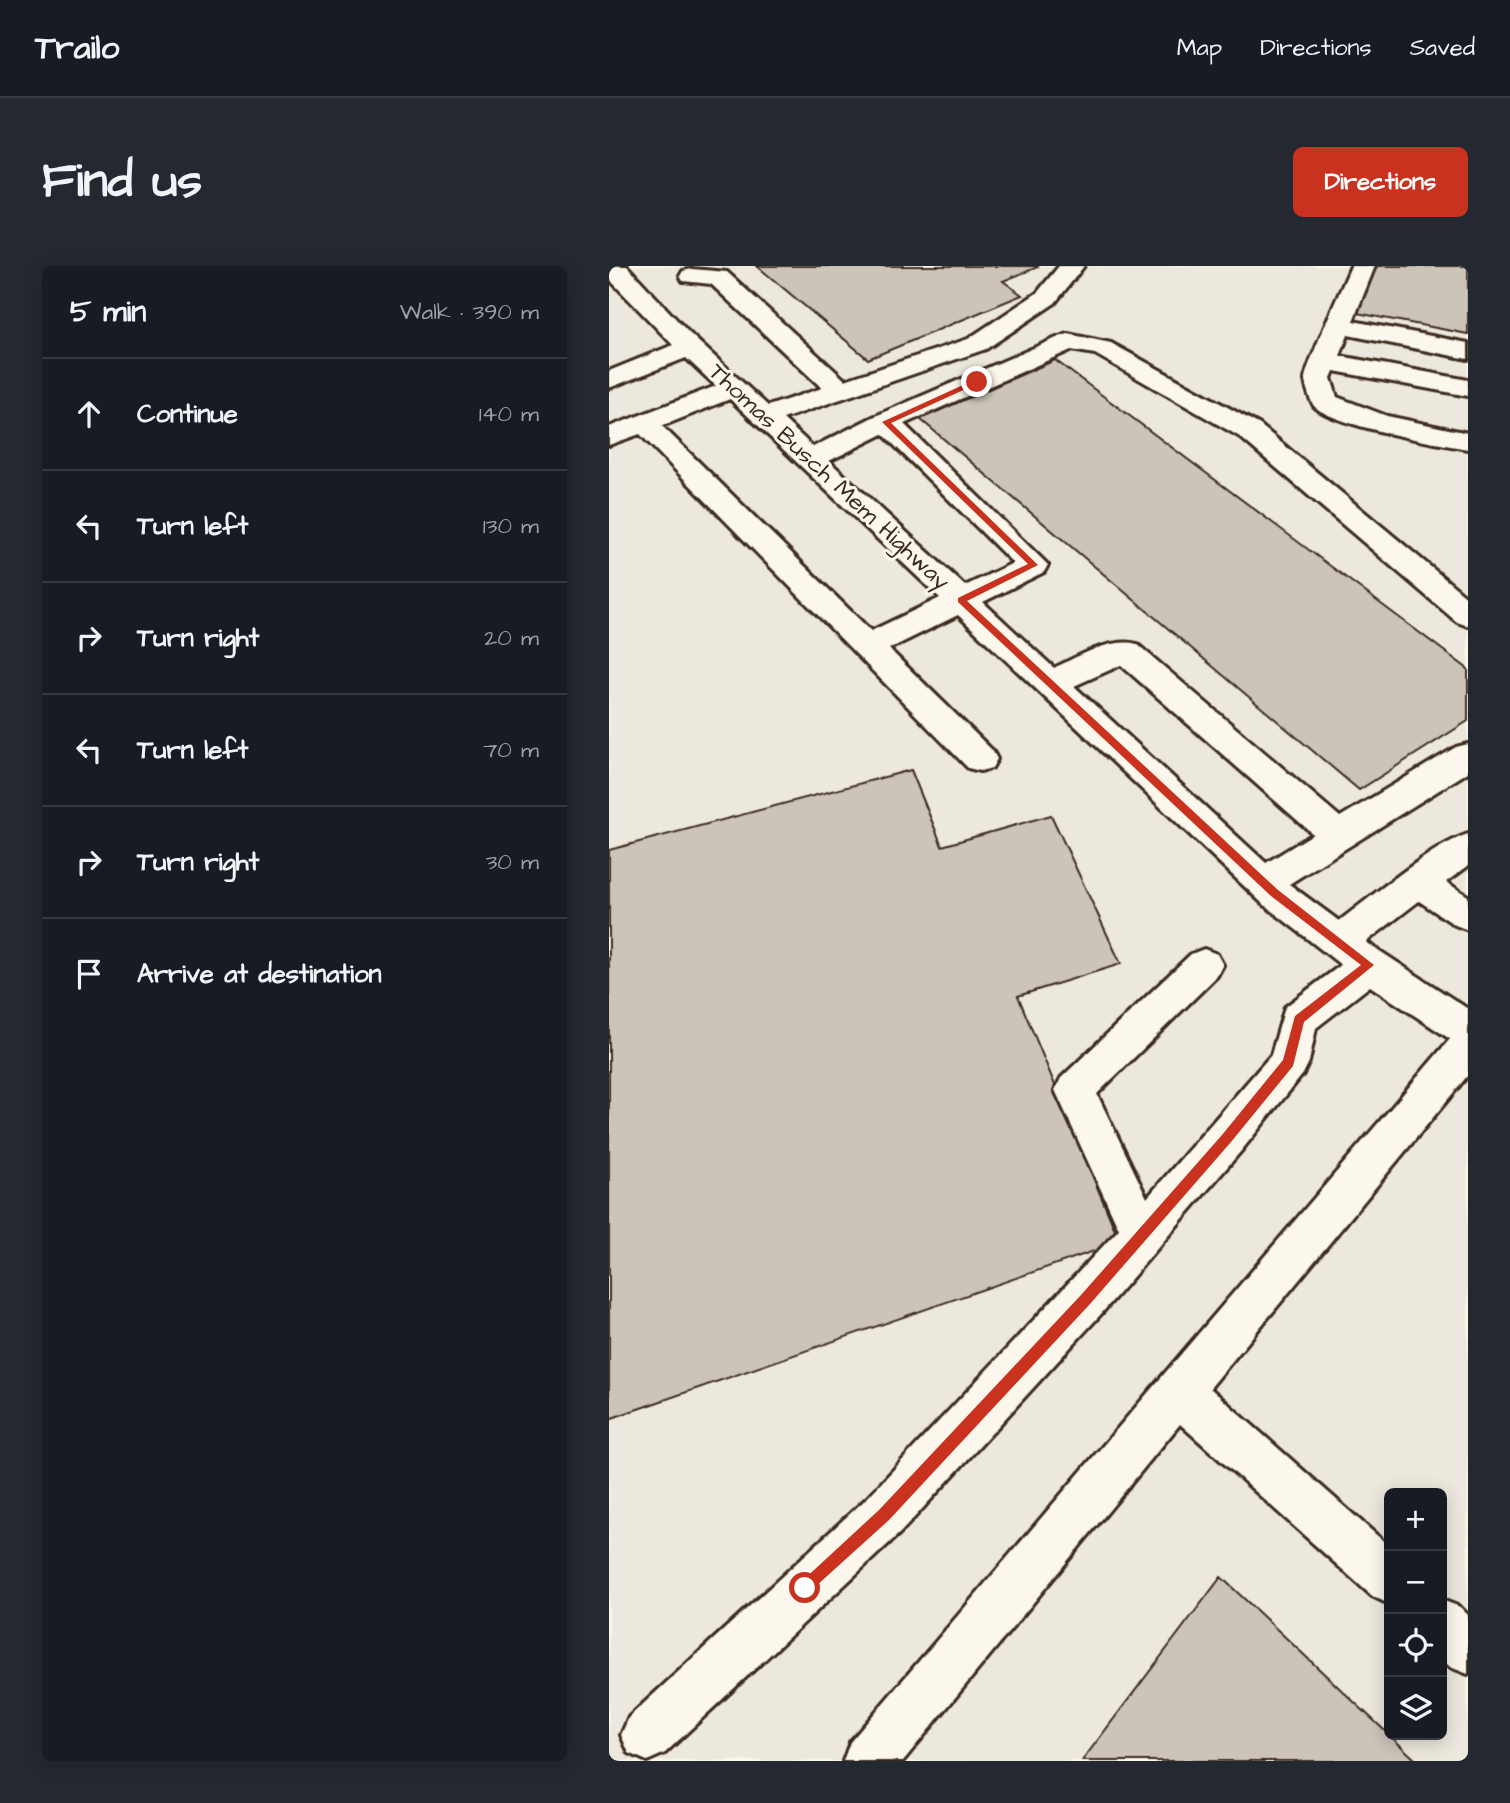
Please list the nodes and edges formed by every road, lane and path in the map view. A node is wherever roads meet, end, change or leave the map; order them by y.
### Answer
1 (615, 266) edge
2 (1072, 266) edge
3 (1363, 266) edge
4 (670, 281) edge
5 (1339, 326) junction
6 (690, 347) junction
7 (1468, 351) edge
8 (1325, 361) junction
9 (609, 380) edge
10 (734, 388) junction
11 (1468, 388) edge
12 (841, 390) junction
13 (764, 416) junction
14 (886, 422) junction
15 (644, 423) junction
16 (609, 438) edge
17 (1468, 440) edge
18 (810, 459) junction
19 (961, 600) junction
20 (1468, 615) edge
21 (868, 646) junction
22 (1051, 684) junction
23 (1468, 757) edge
24 (981, 758) dead end
25 (1337, 835) junction
26 (1468, 848) edge
27 (1263, 882) junction
28 (1418, 882) junction
29 (1468, 915) edge
30 (1354, 954) junction
31 (1204, 965) dead end
32 (1468, 1030) edge
33 (1468, 1046) edge
34 (1142, 1232) junction
35 (1178, 1391) junction
36 (1384, 1575) edge
37 (1447, 1629) edge
38 (1468, 1648) edge
39 (647, 1735) dead end
40 (869, 1761) edge

1 - 4 street, Thomas Busch Mem Highway
2 - 12 street
3 - 5 street
4 - 6 street, Thomas Busch Mem Highway
4 - 12 street
5 - 7 street
5 - 8 street
6 - 9 street
6 - 10 street, Thomas Busch Mem Highway
8 - 11 street
8 - 17 street
10 - 13 street, Thomas Busch Mem Highway
10 - 15 street
12 - 13 street
13 - 18 street, Thomas Busch Mem Highway
14 - 18 street
14 - 19 street
14 - 20 street
15 - 16 street
15 - 21 street
18 - 19 street, Thomas Busch Mem Highway
19 - 21 street
19 - 22 street, Thomas Busch Mem Highway
21 - 24 street
22 - 25 street
22 - 27 street, Thomas Busch Mem Highway
23 - 25 street
25 - 27 street
26 - 28 street
27 - 30 street, Thomas Busch Mem Highway
28 - 29 street
28 - 30 street
30 - 32 street, Thomas Busch Mem Highway
30 - 34 street
31 - 34 street
33 - 35 street
34 - 39 street
35 - 36 street
35 - 40 street
37 - 38 street

